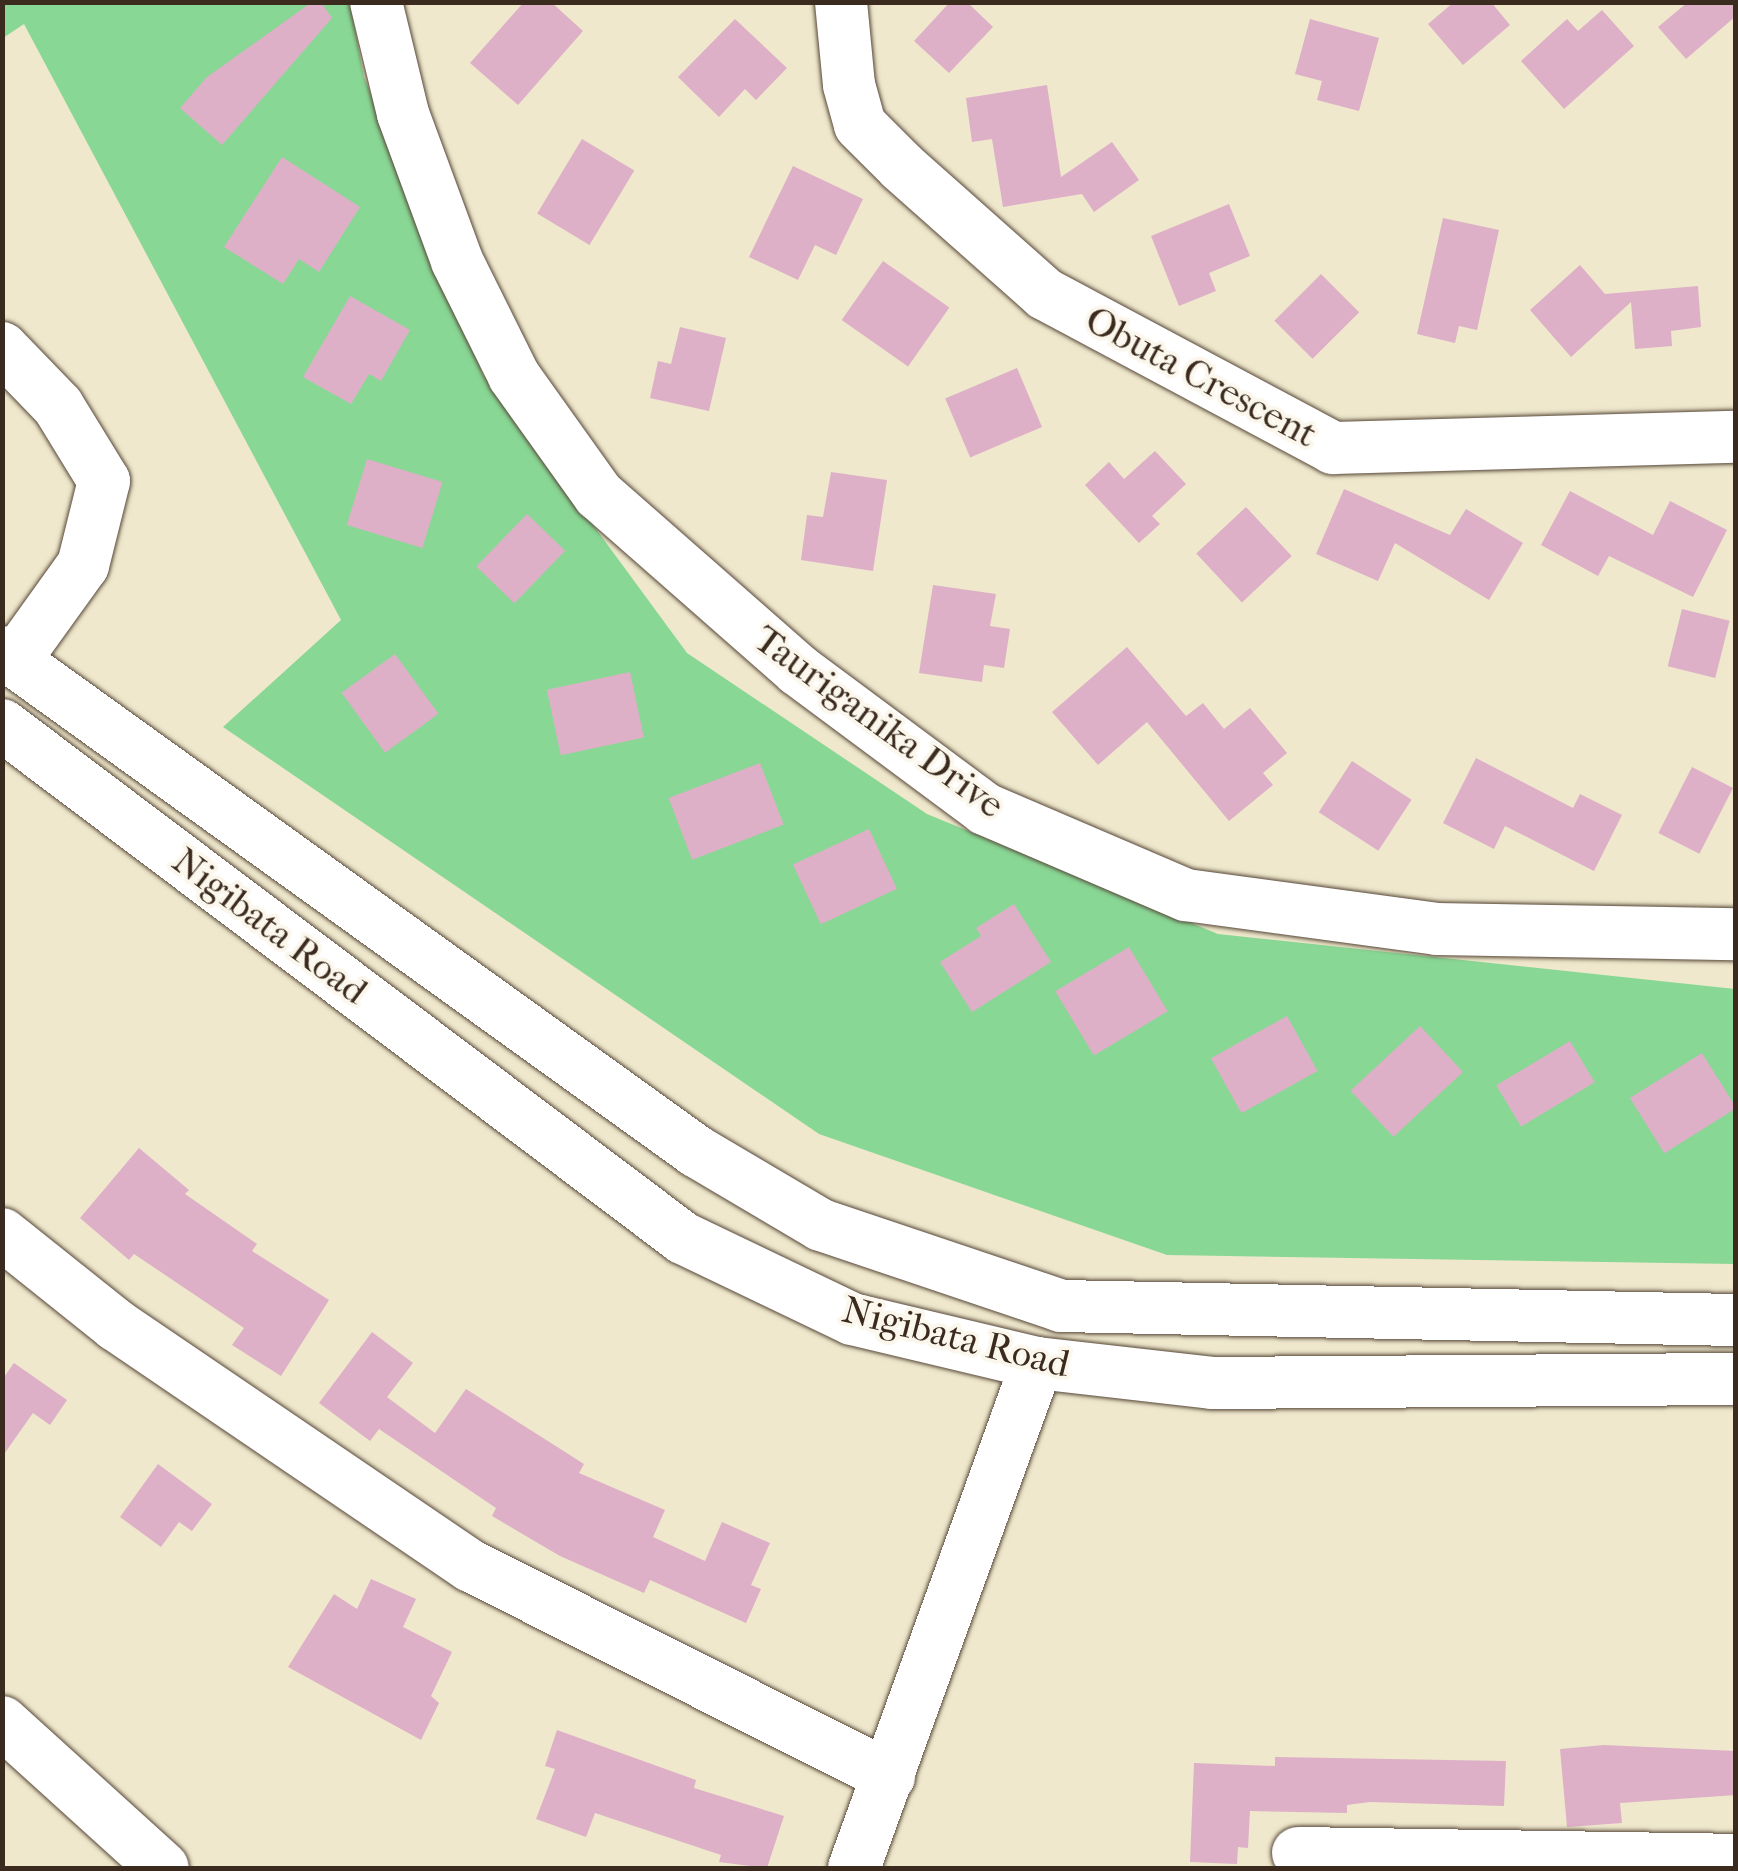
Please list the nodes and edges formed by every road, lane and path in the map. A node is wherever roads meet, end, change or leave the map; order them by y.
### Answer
1 (376, 2) edge
2 (841, 2) edge
3 (2, 348) edge
4 (1736, 437) edge
5 (8, 656) edge
6 (2, 724) edge
7 (1736, 934) edge
8 (2, 1234) edge
9 (1736, 1320) edge
10 (1037, 1364) junction
11 (1736, 1379) edge
12 (2, 1722) edge
13 (889, 1776) junction
14 (1298, 1854) dead end
15 (1736, 1860) edge
16 (163, 1868) edge
17 (854, 1868) edge

1 - 7 street, Tauriganika Drive
2 - 4 street, Obuta Crescent
3 - 5 street
5 - 9 street, Nigibata Road
6 - 10 street, Nigibata Road
8 - 13 street
10 - 11 street, Nigibata Road
10 - 13 street
12 - 16 street
13 - 17 street
14 - 15 street

